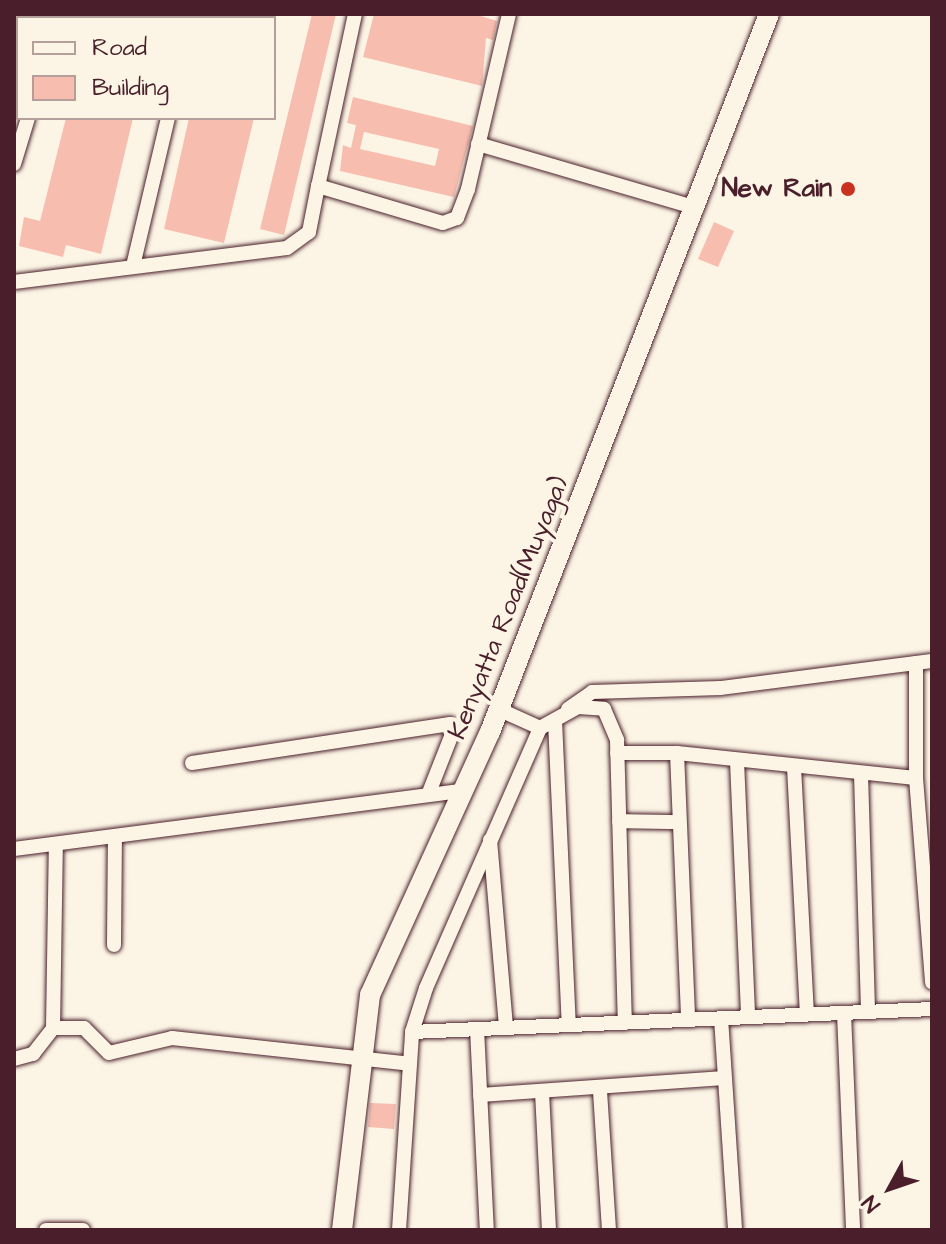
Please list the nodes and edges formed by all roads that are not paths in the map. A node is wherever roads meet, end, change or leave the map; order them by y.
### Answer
1 (355, 14) edge
2 (509, 14) edge
3 (769, 14) edge
4 (27, 120) edge
5 (168, 120) edge
6 (478, 144) junction
7 (14, 164) edge
8 (318, 186) junction
9 (697, 208) junction
10 (133, 266) junction
11 (14, 282) edge
12 (932, 661) edge
13 (916, 663) junction
14 (498, 709) junction
15 (560, 716) junction
16 (540, 728) junction
17 (617, 753) junction
18 (677, 753) junction
19 (737, 761) junction
20 (192, 763) dead end
21 (794, 767) junction
22 (861, 774) junction
23 (916, 778) junction
24 (462, 791) junction
25 (428, 795) junction
26 (619, 821) junction
27 (677, 822) junction
28 (115, 836) junction
29 (490, 839) junction
30 (56, 844) junction
31 (14, 849) edge
32 (114, 945) dead end
33 (932, 982) edge
34 (932, 1009) edge
35 (868, 1010) junction
36 (807, 1012) junction
37 (844, 1013) junction
38 (748, 1017) junction
39 (721, 1018) junction
40 (688, 1020) junction
41 (625, 1023) junction
42 (569, 1025) junction
43 (506, 1027) junction
44 (53, 1028) junction
45 (477, 1029) junction
46 (412, 1032) junction
47 (14, 1059) edge
48 (358, 1059) junction
49 (410, 1064) junction
50 (724, 1078) junction
51 (600, 1091) junction
52 (542, 1092) junction
53 (480, 1095) junction
54 (46, 1230) edge
55 (83, 1230) edge
56 (342, 1230) edge
57 (399, 1230) edge
58 (487, 1230) edge
59 (549, 1230) edge
60 (609, 1230) edge
61 (735, 1230) edge
62 (853, 1230) edge

1 - 8 street
2 - 6 street
3 - 9 main road, Kenyatta Road(Muyaga)
4 - 7 street
5 - 10 street
6 - 8 street
6 - 9 street
8 - 10 street
9 - 14 main road, Kenyatta Road(Muyaga)
10 - 11 street
12 - 13 street
13 - 15 street
13 - 23 street
14 - 16 street
14 - 24 main road, Kenyatta Road(Muyaga)
15 - 16 street
15 - 17 street
15 - 42 street
16 - 29 street
17 - 18 street
17 - 26 street
18 - 19 street
18 - 27 street
19 - 21 street
19 - 38 street
20 - 25 street
21 - 22 street
21 - 36 street
22 - 23 street
22 - 35 street
23 - 33 street
24 - 25 street
24 - 48 main road, Kenyatta Road(Muyaga)
25 - 28 street
26 - 27 street
26 - 41 street
27 - 40 street
28 - 30 street
28 - 32 street
29 - 43 street
29 - 46 street
30 - 31 street
30 - 44 street
34 - 35 street
35 - 37 street
36 - 37 street
36 - 38 street
37 - 62 street
38 - 39 street
39 - 40 street
39 - 50 street
40 - 41 street
41 - 42 street
42 - 43 street
43 - 45 street
44 - 47 street
44 - 48 street
45 - 46 street
45 - 53 street
46 - 49 street
48 - 49 street
48 - 56 main road, Kenyatta Road(Muyaga)
49 - 57 street
50 - 51 street
50 - 61 street
51 - 52 street
51 - 60 street
52 - 53 street
52 - 59 street
53 - 58 street
54 - 55 street

